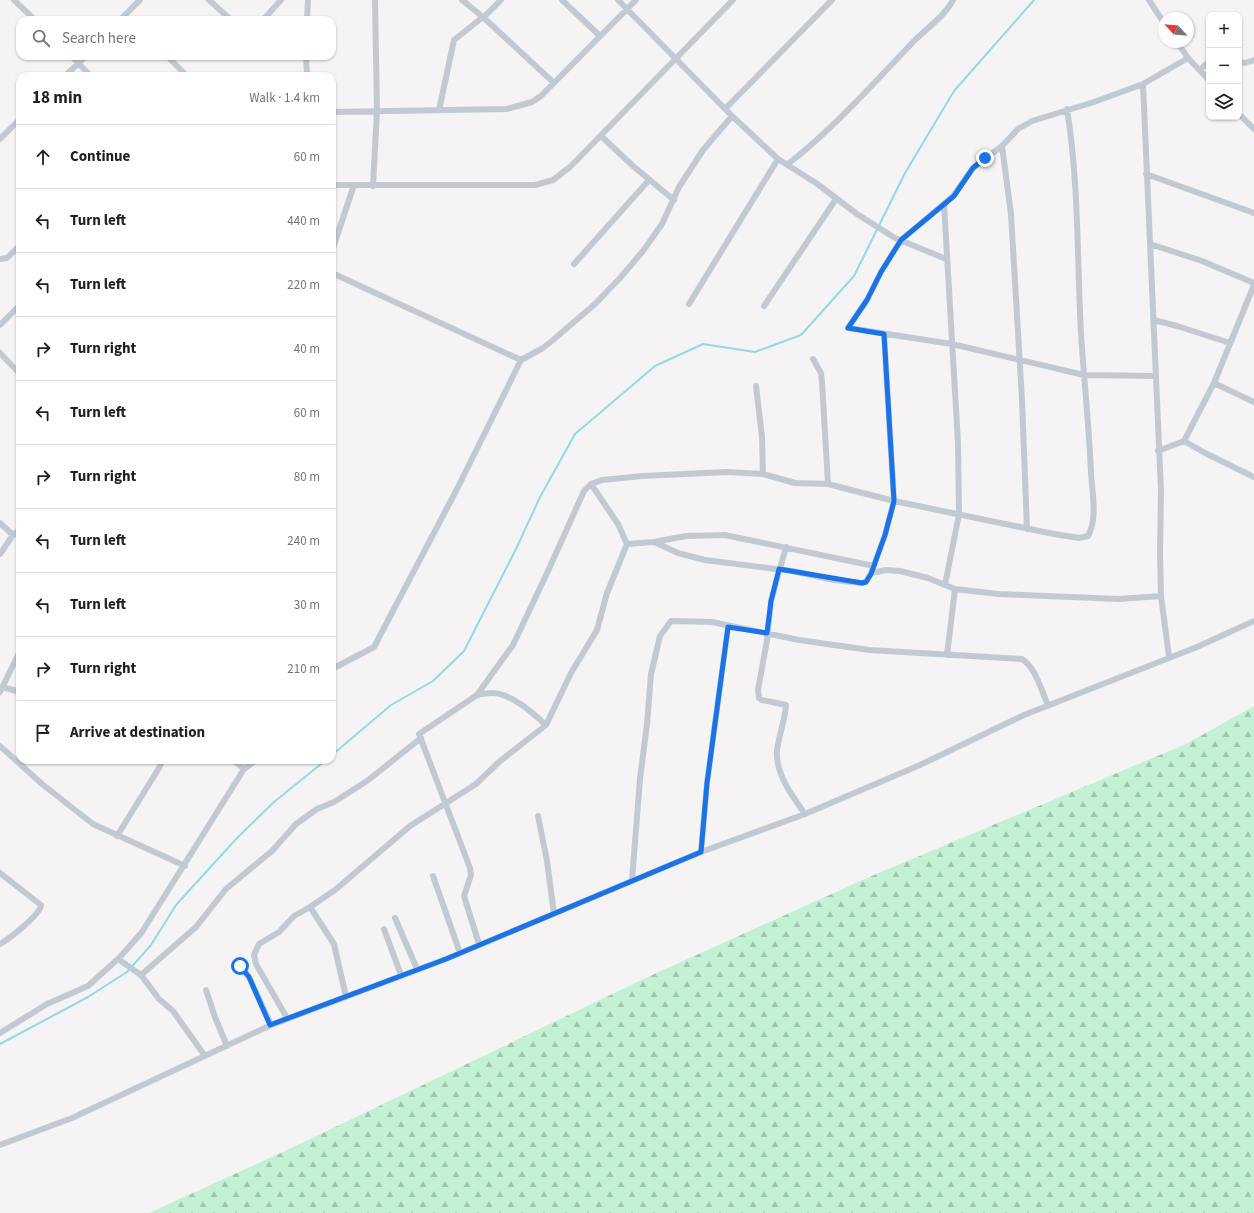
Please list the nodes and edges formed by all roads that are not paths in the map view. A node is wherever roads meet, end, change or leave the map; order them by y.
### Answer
1 (14, 0) edge
2 (140, 0) edge
3 (209, 0) edge
4 (281, 0) edge
5 (308, 0) edge
6 (375, 0) edge
7 (462, 0) edge
8 (501, 0) edge
9 (562, 0) edge
10 (618, 0) edge
11 (636, 0) edge
12 (733, 0) edge
13 (832, 0) edge
14 (953, 0) edge
15 (1149, 0) edge
16 (627, 9) junction
17 (1158, 14) edge
18 (125, 15) edge
19 (30, 16) edge
20 (226, 16) edge
21 (267, 16) edge
22 (307, 16) edge
23 (483, 17) junction
24 (600, 36) junction
25 (1181, 48) edge
26 (675, 58) junction
27 (1188, 58) junction
28 (75, 60) edge
29 (81, 60) edge
30 (171, 60) edge
31 (306, 60) edge
32 (1254, 60) edge
33 (1242, 62) edge
34 (78, 63) junction
35 (1206, 64) edge
36 (1200, 70) junction
37 (69, 72) edge
38 (87, 72) edge
39 (183, 72) edge
40 (307, 72) edge
41 (1206, 77) edge
42 (554, 83) junction
43 (1143, 84) junction
44 (725, 109) junction
45 (1067, 109) junction
46 (439, 110) junction
47 (378, 111) junction
48 (336, 112) edge
49 (732, 116) junction
50 (1242, 117) edge
51 (16, 123) edge
52 (1254, 130) edge
53 (601, 136) junction
54 (0, 139) edge
55 (1002, 146) junction
56 (778, 159) junction
57 (788, 164) junction
58 (1146, 174) junction
59 (649, 180) junction
60 (336, 185) edge
61 (354, 186) junction
62 (373, 186) junction
63 (836, 199) junction
64 (674, 200) junction
65 (944, 204) junction
66 (1254, 212) edge
67 (336, 239) edge
68 (901, 240) junction
69 (1150, 244) junction
70 (16, 251) edge
71 (0, 259) edge
72 (946, 259) junction
73 (574, 264) dead end
74 (336, 275) edge
75 (1254, 284) edge
76 (688, 304) dead end
77 (764, 306) dead end
78 (16, 309) edge
79 (1154, 320) junction
80 (0, 325) edge
81 (884, 334) junction
82 (952, 344) junction
83 (1230, 344) junction
84 (0, 353) edge
85 (813, 359) dead end
86 (521, 360) junction
87 (1019, 360) junction
88 (16, 370) edge
89 (1084, 375) junction
90 (1155, 376) junction
91 (1214, 383) junction
92 (756, 386) dead end
93 (1254, 402) edge
94 (1184, 441) junction
95 (1158, 450) junction
96 (763, 474) junction
97 (1254, 477) edge
98 (591, 484) junction
99 (828, 484) junction
100 (894, 501) junction
101 (959, 514) junction
102 (0, 523) edge
103 (1027, 529) junction
104 (16, 533) edge
105 (13, 535) junction
106 (654, 542) junction
107 (627, 544) junction
108 (786, 547) junction
109 (0, 554) edge
110 (874, 566) junction
111 (779, 569) junction
112 (871, 574) junction
113 (945, 585) junction
114 (955, 589) junction
115 (1161, 596) junction
116 (1254, 621) edge
117 (728, 627) junction
118 (767, 633) junction
119 (947, 654) junction
120 (1169, 658) junction
121 (16, 659) edge
122 (336, 667) edge
123 (1, 690) edge
124 (16, 692) edge
125 (476, 695) junction
126 (1048, 705) junction
127 (546, 725) junction
128 (421, 738) junction
129 (0, 746) edge
130 (16, 760) edge
131 (21, 764) edge
132 (160, 764) edge
133 (238, 764) edge
134 (251, 764) edge
135 (244, 769) junction
136 (445, 803) junction
137 (805, 814) junction
138 (538, 816) dead end
139 (117, 836) junction
140 (701, 852) junction
141 (185, 866) junction
142 (0, 873) edge
143 (433, 876) dead end
144 (632, 880) junction
145 (310, 907) junction
146 (554, 914) junction
147 (395, 918) dead end
148 (384, 929) dead end
149 (0, 944) edge
150 (479, 944) junction
151 (460, 953) junction
152 (118, 959) junction
153 (240, 966) dead end
154 (417, 969) junction
155 (141, 975) junction
156 (401, 975) junction
157 (206, 990) dead end
158 (346, 997) junction
159 (287, 1018) junction
160 (270, 1025) junction
161 (0, 1034) edge
162 (227, 1046) junction
163 (205, 1056) junction
164 (0, 1145) edge

1 - 19 street
2 - 18 street
3 - 20 street
4 - 21 street
5 - 22 street
6 - 47 street
7 - 23 street
8 - 23 street
9 - 24 street
10 - 16 street
11 - 16 street
12 - 26 street
13 - 44 street
14 - 57 street
15 - 17 street
16 - 24 street
16 - 26 street
23 - 42 street
23 - 46 street
24 - 42 street
25 - 27 street
26 - 44 street
26 - 53 street
27 - 36 street
27 - 43 street
28 - 34 street
29 - 34 street
30 - 39 street
31 - 40 street
32 - 33 street
34 - 37 street
34 - 38 street
35 - 36 street
36 - 41 street
42 - 46 street
43 - 45 street
43 - 58 street
44 - 49 street
45 - 55 street
45 - 89 street
46 - 47 street
47 - 48 street
47 - 62 street
49 - 56 street
49 - 64 street
50 - 52 street
51 - 54 street
53 - 59 street
53 - 62 street
55 - 65 street
55 - 87 street
56 - 57 street
56 - 76 street
57 - 63 street
58 - 66 street
58 - 69 street
59 - 64 street
59 - 73 street
60 - 61 street
61 - 62 street
61 - 67 street
63 - 68 street
63 - 77 street
64 - 86 street
65 - 68 street
65 - 72 street
68 - 72 street
68 - 81 street
69 - 75 street
69 - 79 street
70 - 71 street
72 - 82 street
74 - 86 street
75 - 83 street
78 - 80 street
79 - 83 street
79 - 90 street
81 - 82 street
81 - 100 street
82 - 87 street
82 - 101 street
83 - 91 street
84 - 88 street
85 - 99 street
86 - 122 street
87 - 89 street
87 - 103 street
89 - 90 street
89 - 103 street
90 - 95 street
91 - 93 street
91 - 94 street
92 - 96 street
94 - 95 street
94 - 97 street
95 - 115 street
96 - 98 street
96 - 99 street
98 - 107 street
98 - 125 street
99 - 100 street
100 - 101 street
100 - 110 street
101 - 103 street
101 - 113 street
102 - 105 street
104 - 105 street
105 - 109 street
106 - 107 street
106 - 108 street
106 - 111 street
107 - 127 street
108 - 110 street
108 - 111 street
110 - 112 street
111 - 112 street
111 - 118 street
112 - 113 street
113 - 114 street
114 - 115 street
114 - 119 street
115 - 120 street
116 - 120 street
117 - 118 street
117 - 140 street
117 - 144 street
118 - 119 street
118 - 137 street
119 - 126 street
120 - 126 street
121 - 123 street
123 - 124 street
125 - 127 street
125 - 128 street
126 - 137 street
127 - 136 street
128 - 136 street
128 - 155 street
129 - 130 street
131 - 139 street
132 - 139 street
133 - 135 street
134 - 135 street
135 - 141 street
136 - 145 street
136 - 150 street
137 - 140 street
138 - 146 street
139 - 141 street
140 - 144 street
141 - 152 street
142 - 149 street
143 - 151 street
144 - 146 street
145 - 158 street
145 - 159 street
146 - 150 street
147 - 154 street
148 - 156 street
150 - 151 street
151 - 154 street
152 - 155 street
152 - 161 street
153 - 160 street
154 - 156 street
155 - 163 street
156 - 158 street
157 - 162 street
158 - 159 street
159 - 160 street
160 - 162 street
162 - 163 street
163 - 164 street

